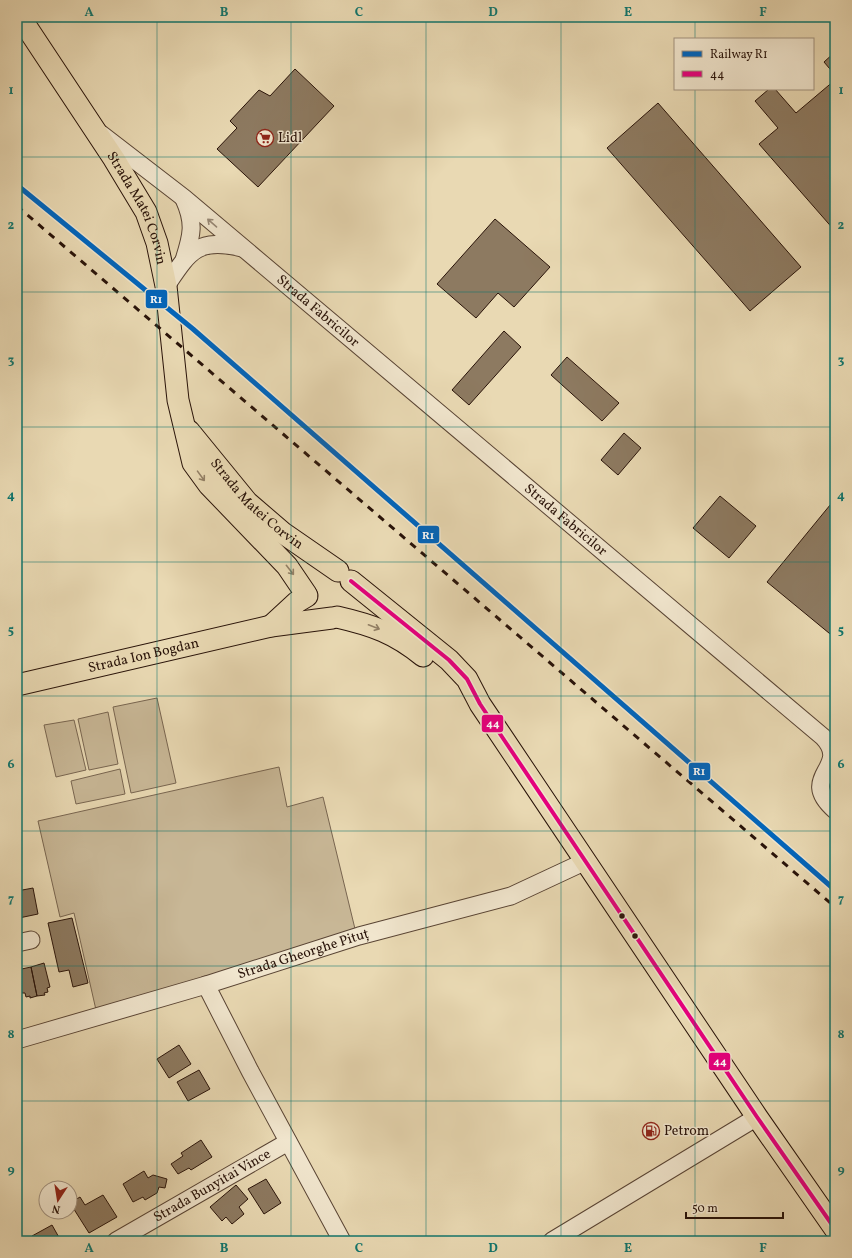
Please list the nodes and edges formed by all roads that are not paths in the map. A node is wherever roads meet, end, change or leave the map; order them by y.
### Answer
1 (20, 17) edge
2 (94, 128) junction
3 (184, 198) junction
4 (242, 248) junction
5 (184, 260) junction
6 (166, 286) junction
7 (185, 426) junction
8 (344, 576) junction
9 (307, 595) junction
10 (334, 617) junction
11 (271, 626) junction
12 (17, 685) edge
13 (480, 704) junction
14 (835, 810) edge
15 (586, 861) junction
16 (206, 985) junction
17 (17, 1040) edge
18 (757, 1117) junction
19 (288, 1142) junction
20 (835, 1228) edge
21 (554, 1240) edge
22 (116, 1241) edge
23 (342, 1241) edge

1 - 2 main road, Strada Matei Corvin
2 - 3 street, Strada Fabricilor
2 - 6 main road, Strada Matei Corvin
4 -> 3 street, Strada Fabricilor
3 - 5 street
4 - 5 street
4 - 14 street, Strada Fabricilor
5 - 6 street
6 - 7 main road, Strada Matei Corvin
7 - 8 main road, Strada Matei Corvin
7 -> 9 main road, Strada Matei Corvin
8 - 9 main road
8 - 10 main road
8 - 13 main road, Strada Matei Corvin
9 - 10 main road
9 - 11 main road, Strada Ion Bogdan
10 - 11 main road, Strada Ion Bogdan
10 -> 13 main road, Strada Matei Corvin
11 - 12 main road, Strada Ion Bogdan
13 - 15 main road, Strada Matei Corvin
15 - 16 street, Strada Gheorghe Pituț
15 - 18 main road, Strada Matei Corvin
16 - 17 street, Strada Gheorghe Pituț
16 - 19 street
18 - 20 main road, Strada Matei Corvin
18 - 21 street
19 - 22 street, Strada Bunyitai Vince
19 - 23 street

